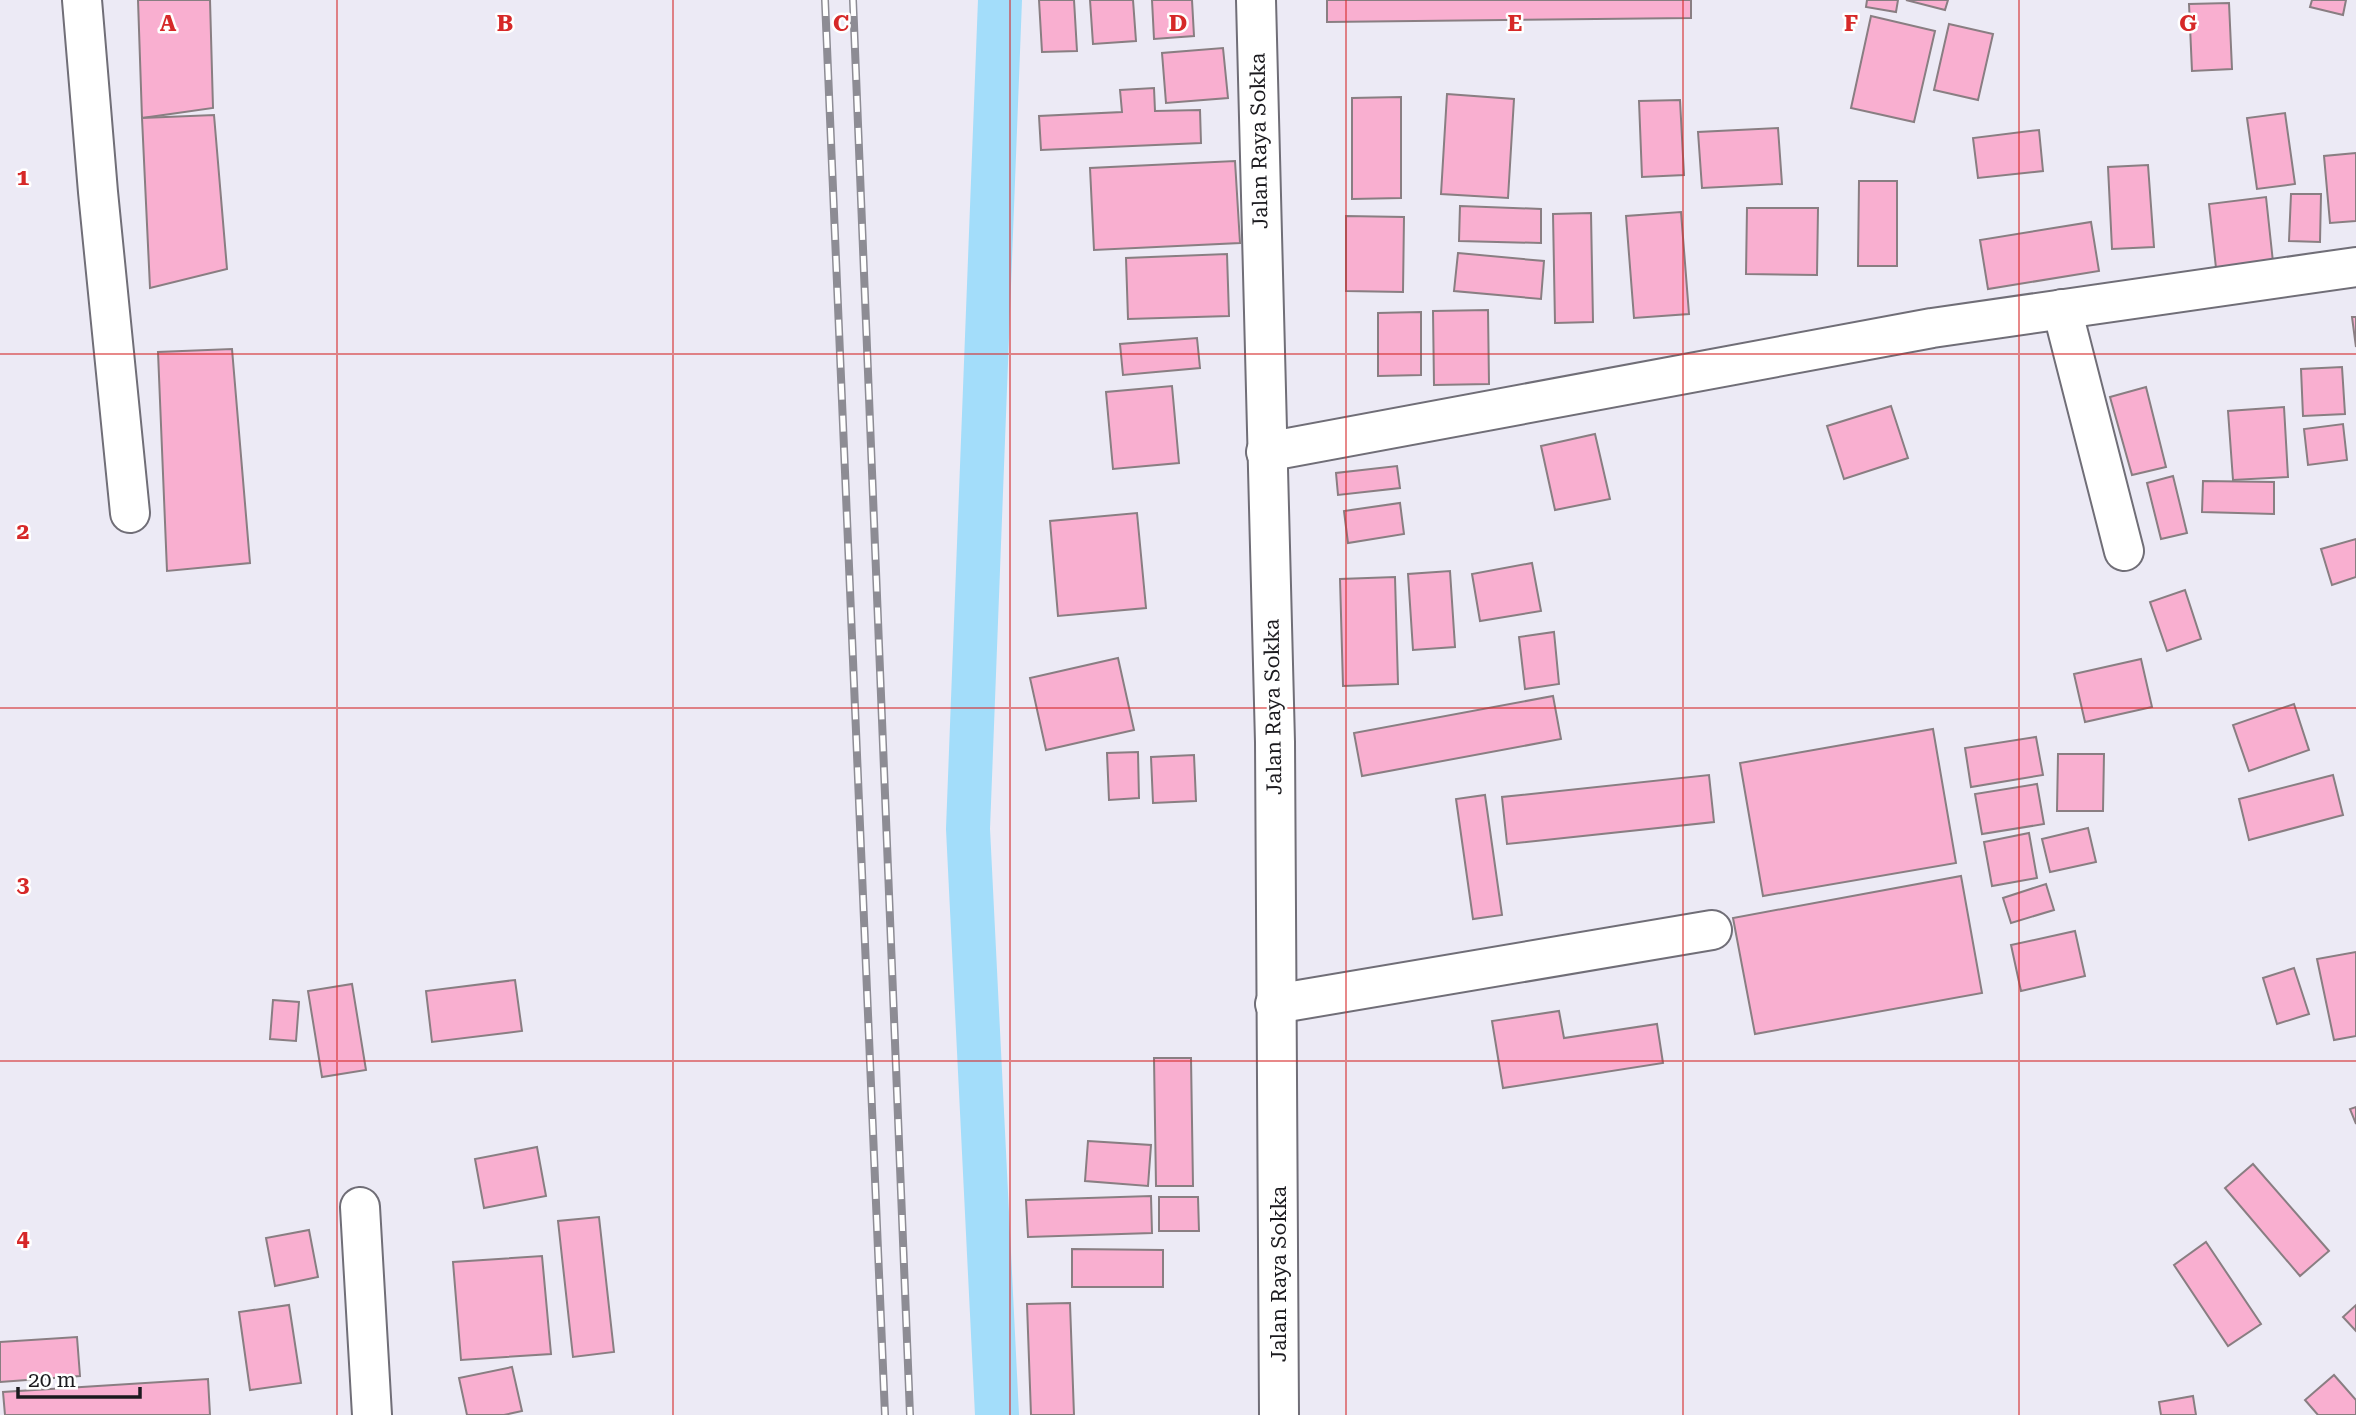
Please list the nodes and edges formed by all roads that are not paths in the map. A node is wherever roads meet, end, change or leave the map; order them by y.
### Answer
1 (82, 0) edge
2 (1256, 0) edge
3 (2356, 267) edge
4 (2062, 309) junction
5 (1266, 452) junction
6 (130, 513) dead end
7 (2124, 551) dead end
8 (1712, 930) dead end
9 (1275, 1004) junction
10 (360, 1208) dead end
11 (372, 1415) edge
12 (1279, 1415) edge

1 - 6 street
2 - 5 street, Jalan Raya Sokka
3 - 4 street
4 - 5 street
4 - 7 street
5 - 9 street, Jalan Raya Sokka
8 - 9 street
9 - 12 street, Jalan Raya Sokka
10 - 11 street

